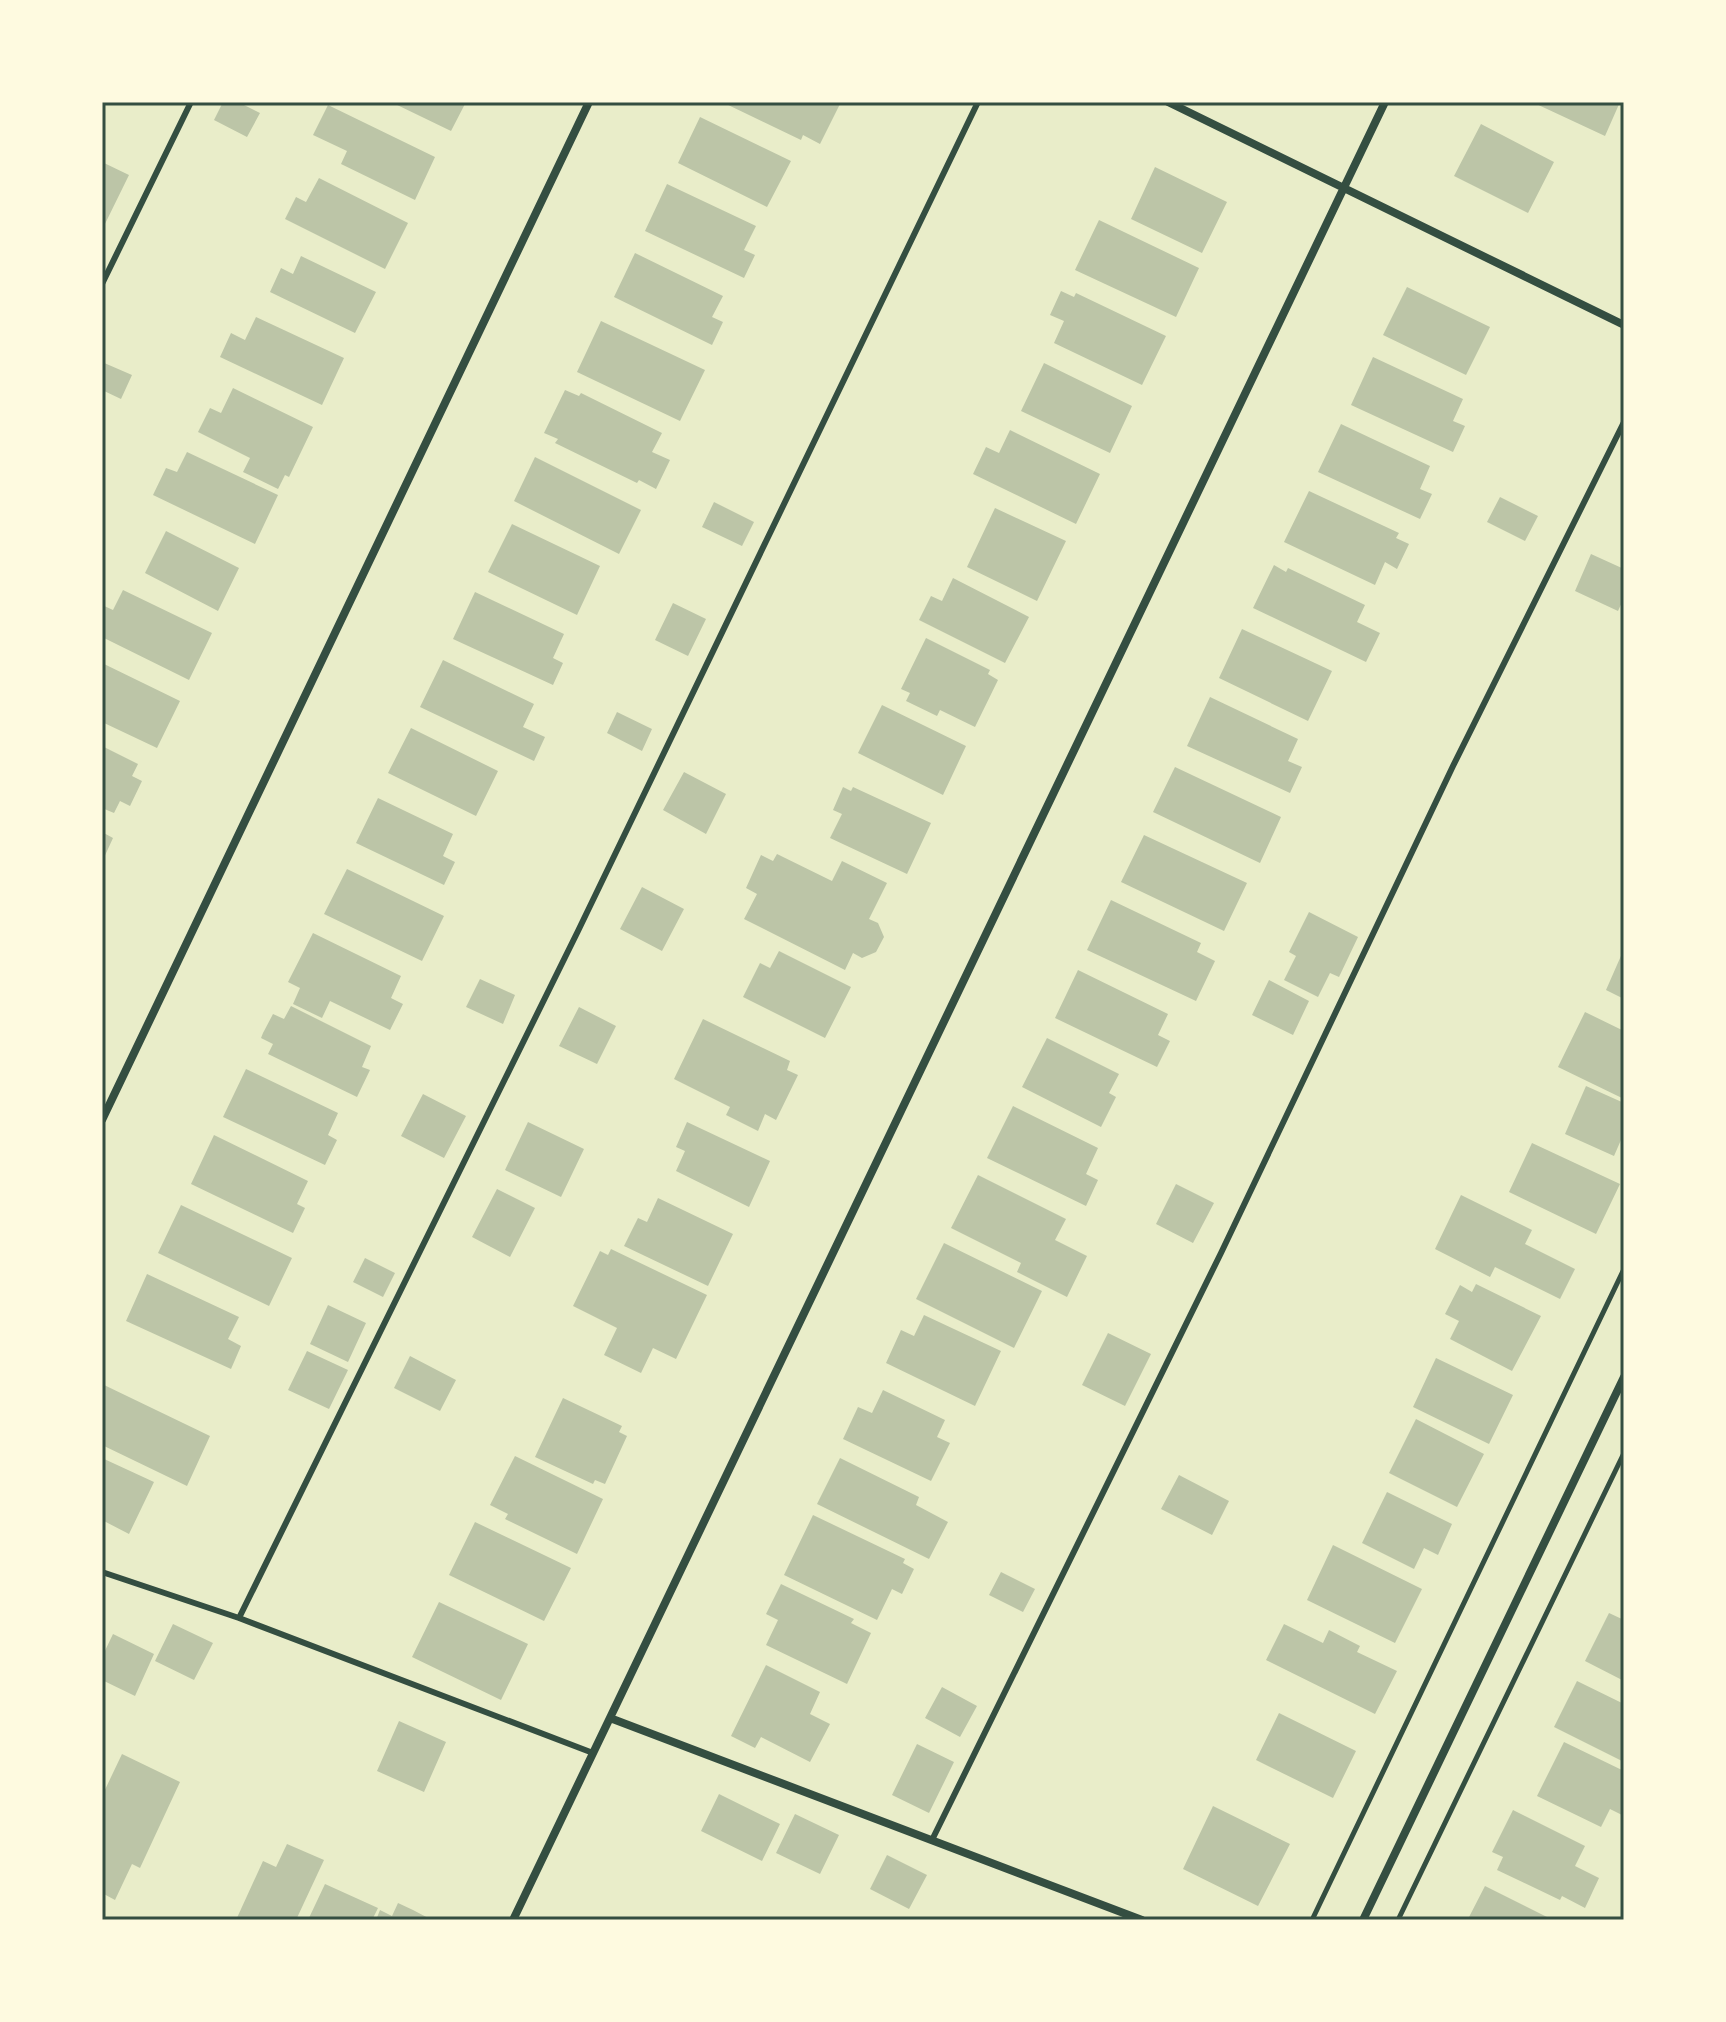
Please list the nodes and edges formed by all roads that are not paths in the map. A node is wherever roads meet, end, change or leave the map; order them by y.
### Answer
1 (191, 102) edge
2 (589, 102) edge
3 (978, 102) edge
4 (1168, 102) edge
5 (1385, 102) edge
6 (1344, 189) junction
7 (102, 284) edge
8 (1624, 325) edge
9 (1624, 422) edge
10 (102, 1120) edge
11 (1624, 1377) edge
12 (102, 1572) edge
13 (239, 1618) junction
14 (610, 1718) junction
15 (593, 1753) junction
16 (932, 1840) junction
17 (513, 1920) edge
18 (1142, 1920) edge
19 (1363, 1920) edge

1 - 7 lane
2 - 10 street
3 - 13 lane
4 - 6 street
5 - 6 street
6 - 8 street
6 - 14 street
9 - 16 lane
11 - 19 street
12 - 13 lane
13 - 15 lane
14 - 15 street
14 - 16 street
15 - 17 street
16 - 18 street

